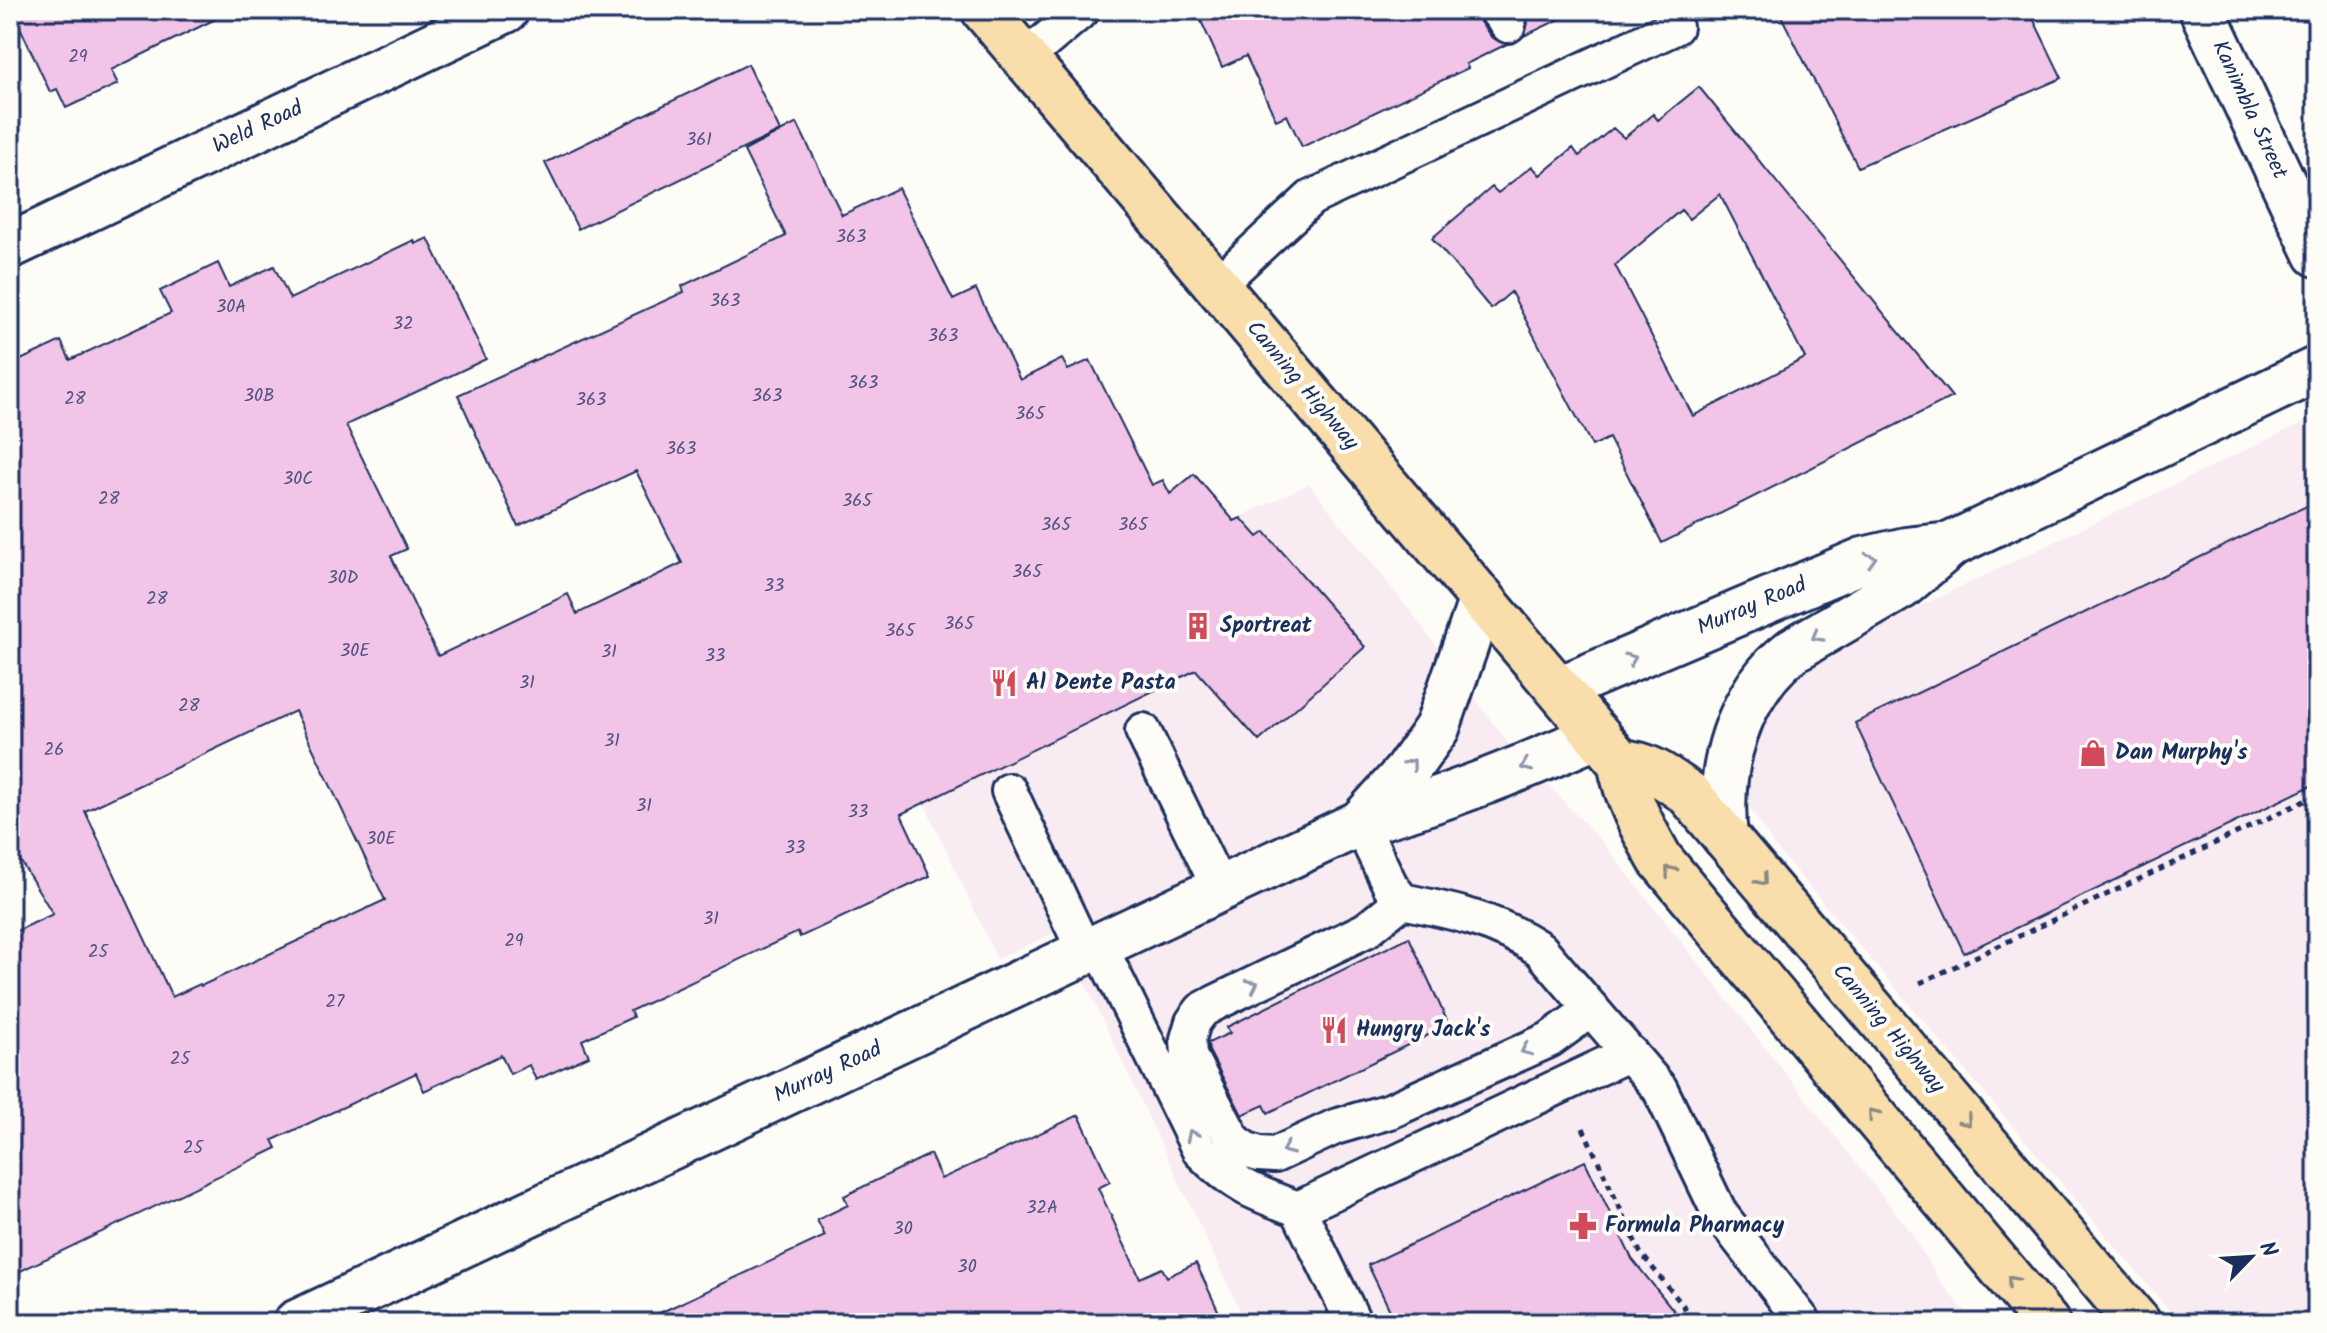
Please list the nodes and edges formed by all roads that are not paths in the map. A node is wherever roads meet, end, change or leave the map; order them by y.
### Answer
1 (506, 10) edge
2 (984, 10) edge
3 (1082, 10) edge
4 (2202, 10) edge
5 (1675, 27) dead end
6 (1025, 58) junction
7 (10, 246) edge
8 (2317, 254) edge
9 (1217, 285) junction
10 (2317, 369) edge
11 (1950, 545) junction
12 (1482, 598) junction
13 (1559, 689) junction
14 (1143, 731) dead end
15 (1609, 749) junction
16 (1009, 791) dead end
17 (1360, 823) junction
18 (1725, 837) junction
19 (1220, 889) junction
20 (1402, 901) junction
21 (1092, 949) junction
22 (1592, 1009) junction
23 (1630, 1053) junction
24 (1298, 1209) junction
25 (296, 1323) edge
26 (1354, 1323) edge
27 (1804, 1323) edge
28 (2047, 1323) edge
29 (2138, 1323) edge

1 - 7 street, Weld Road
2 - 6 highway, Canning Highway
3 - 6 lane
4 - 8 street, Kanimbla Street
5 - 9 lane
6 - 9 highway, Canning Highway
9 - 12 highway, Canning Highway
10 - 11 street, Murray Road
13 -> 11 street, Murray Road
11 -> 18 street, Murray Road
12 - 13 highway, Canning Highway
17 -> 12 street, Murray Road
13 - 15 highway, Canning Highway
14 - 19 lane
15 -> 17 street, Murray Road
15 - 18 highway, Canning Highway
28 -> 15 highway, Canning Highway
16 - 21 lane
17 - 19 street, Murray Road
17 - 20 lane
18 -> 29 highway, Canning Highway
19 - 21 street, Murray Road
20 - 22 lane
22 -> 20 lane
24 -> 21 lane
21 - 25 street, Murray Road
22 - 23 lane
23 - 24 lane
23 - 27 lane
24 - 26 lane

